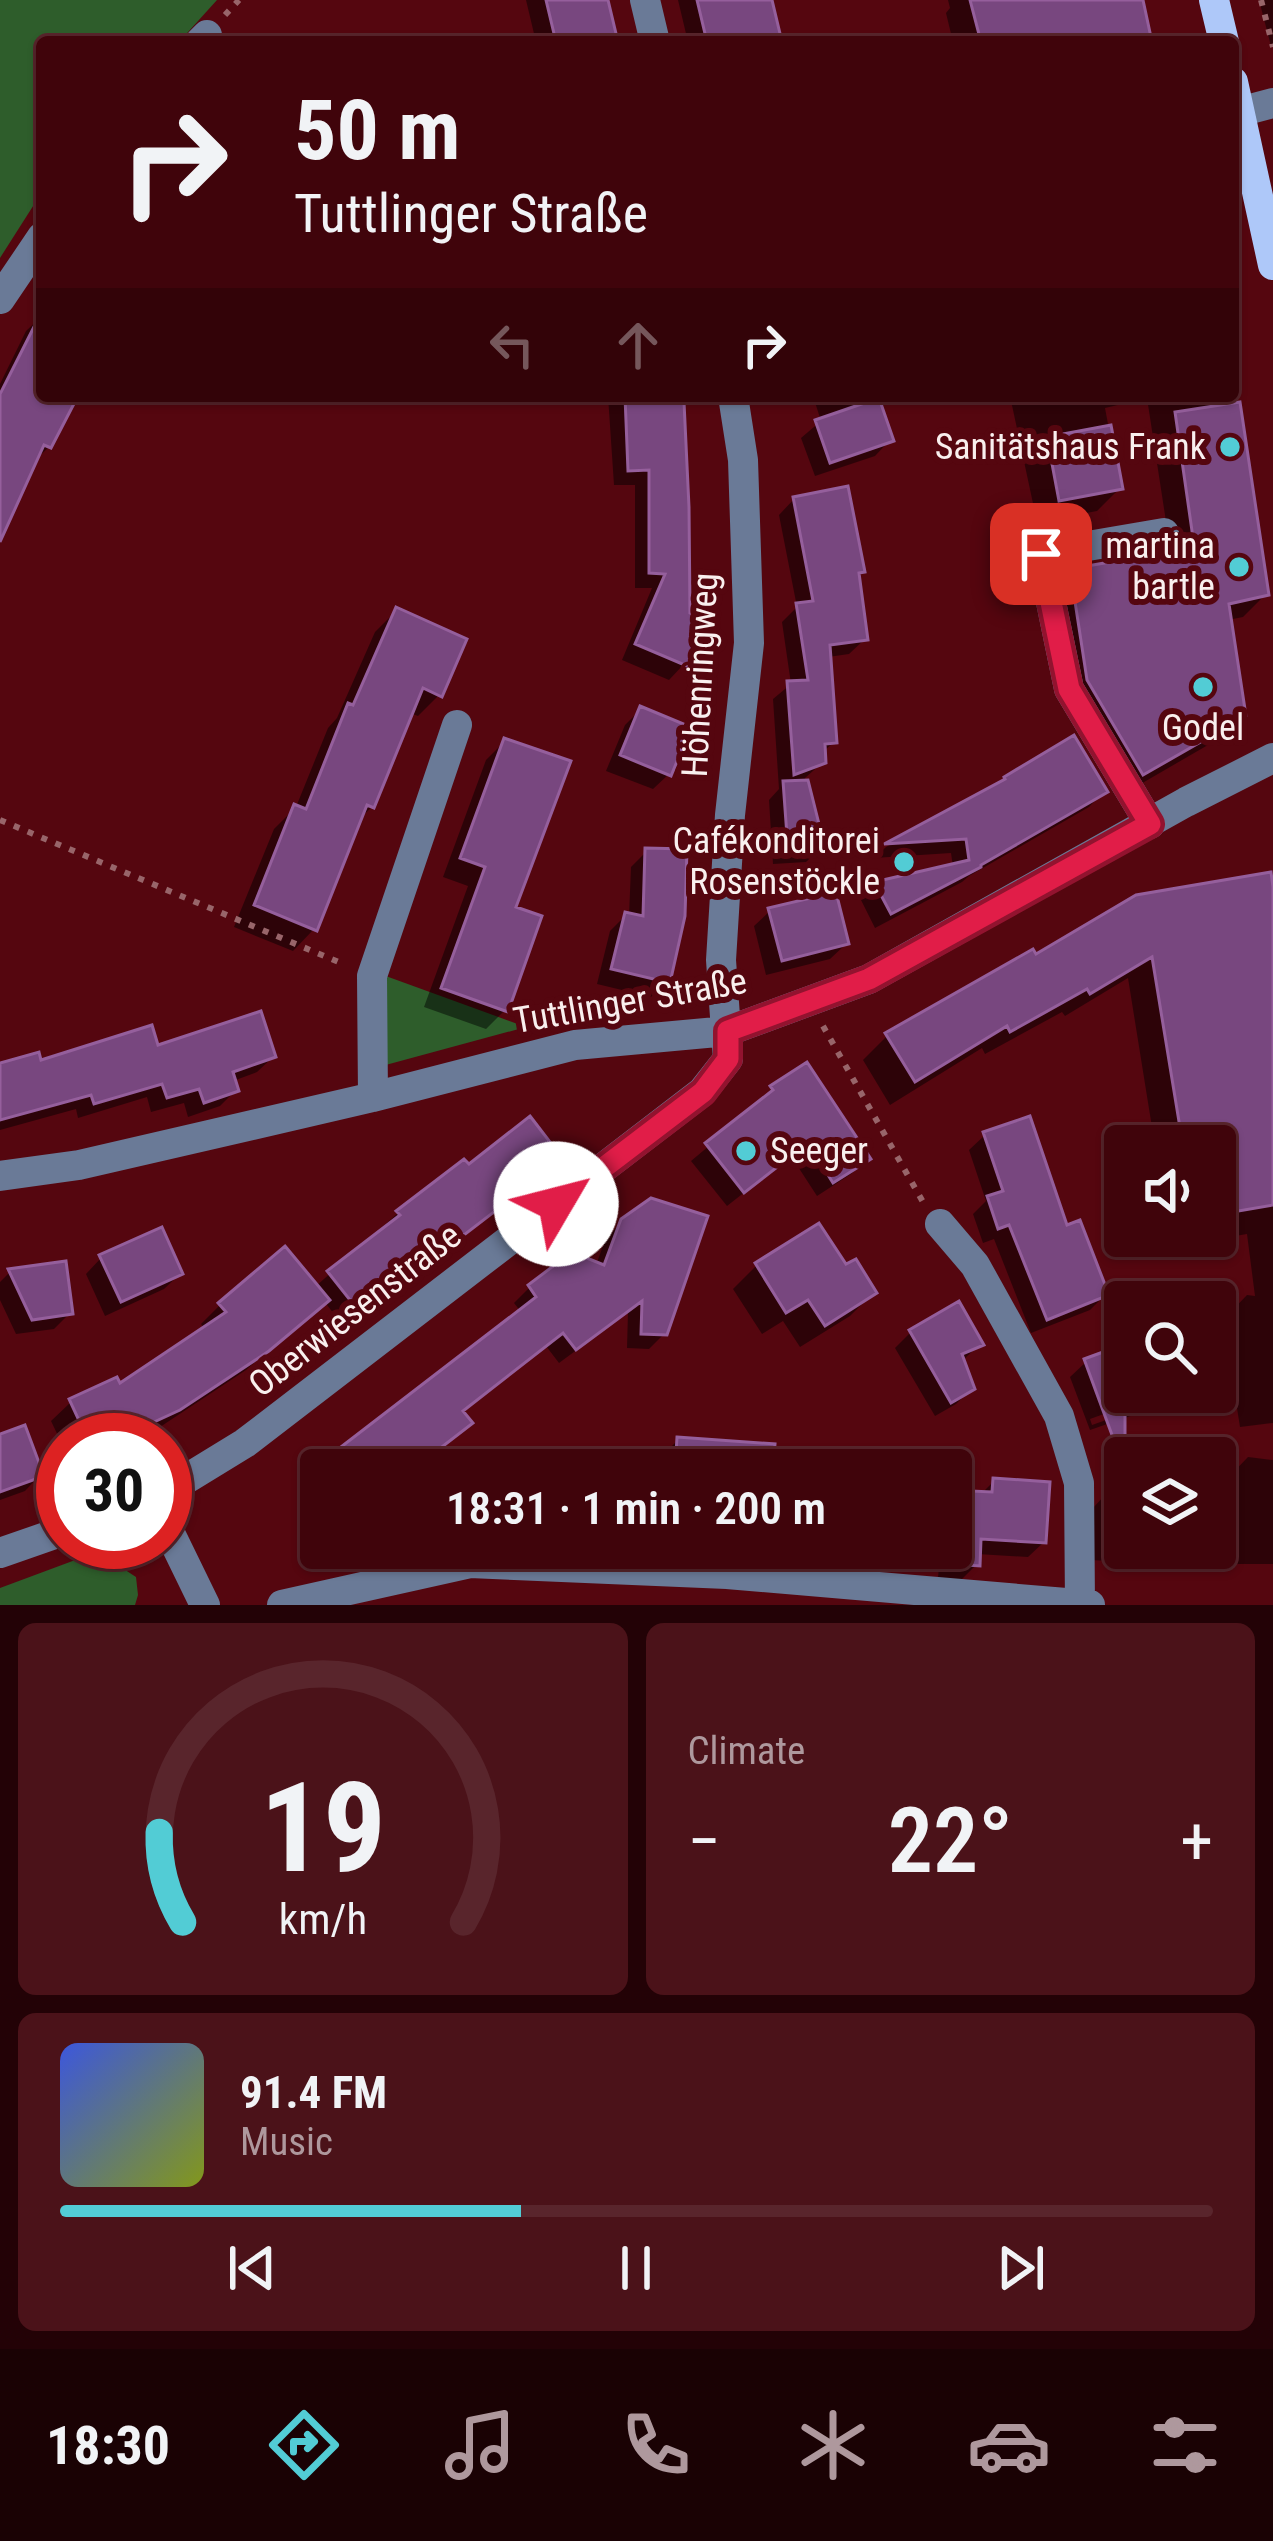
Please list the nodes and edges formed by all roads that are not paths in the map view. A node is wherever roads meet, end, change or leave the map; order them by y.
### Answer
1 (645, 0) edge
2 (1214, 0) edge
3 (654, 36) edge
4 (1223, 36) edge
5 (1239, 97) edge
6 (1273, 103) edge
7 (1239, 111) edge
8 (36, 245) edge
9 (1273, 266) edge
10 (0, 299) edge
11 (734, 402) edge
12 (1164, 532) dead end
13 (457, 725) dead end
14 (1273, 758) edge
15 (1150, 824) junction
16 (728, 1031) junction
17 (373, 1097) junction
18 (0, 1176) edge
19 (940, 1224) road end
20 (192, 1475) edge
21 (36, 1540) edge
22 (0, 1553) edge
23 (187, 1569) edge
24 (205, 1605) edge
25 (282, 1605) edge
26 (1080, 1605) edge
27 (1090, 1605) edge

1 - 3 street
2 - 4 main road
5 - 6 street
7 - 9 main road
8 - 10 street
11 - 16 street, Höhenringweg
12 - 15 street
13 - 17 street
14 - 15 street, Tuttlinger Straße
15 - 16 street, Tuttlinger Straße
16 - 17 street, Tuttlinger Straße
16 - 20 street, Oberwiesenstraße
17 - 18 street, Tuttlinger Straße
19 - 26 street
21 - 22 street
23 - 24 street
25 - 26 street
26 - 27 street

